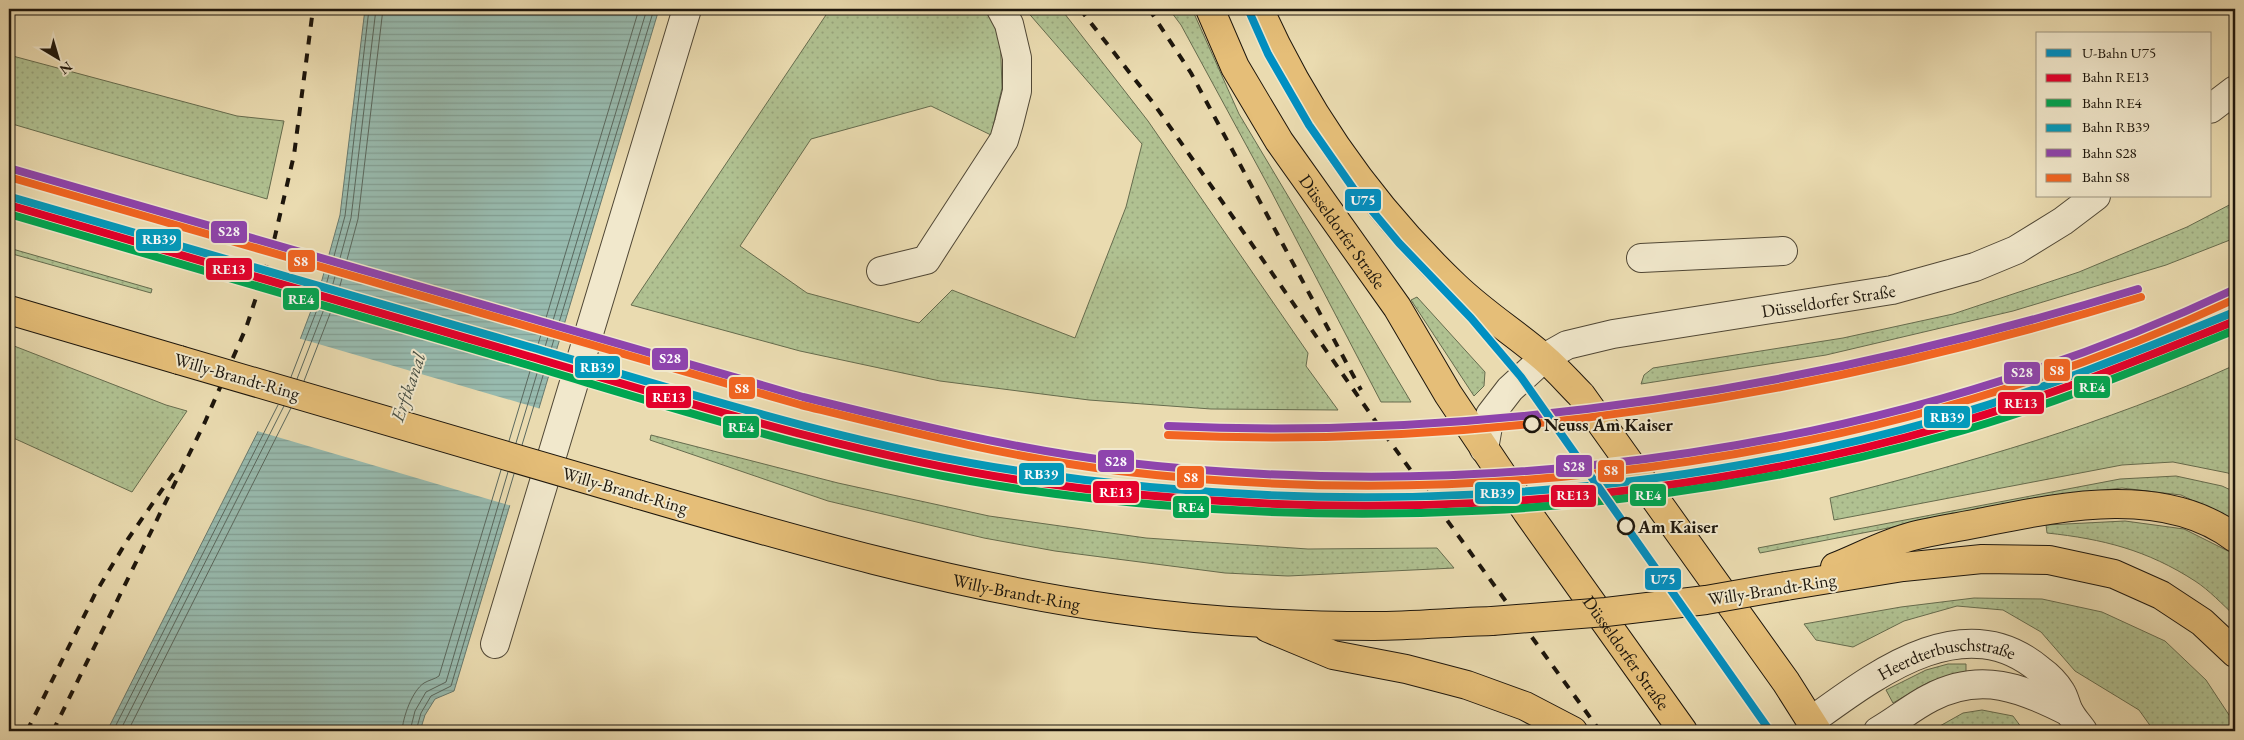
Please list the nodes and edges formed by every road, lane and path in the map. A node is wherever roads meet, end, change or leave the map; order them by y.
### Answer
1 (687, 9) edge
2 (1002, 9) edge
3 (1210, 9) edge
4 (1259, 9) edge
5 (2235, 90) edge
6 (2212, 107) edge
7 (2093, 198) edge
8 (1783, 251) dead end
9 (1641, 258) dead end
10 (881, 271) dead end
11 (9, 310) edge
12 (1544, 358) junction
13 (1484, 449) junction
14 (2235, 538) edge
15 (1786, 586) junction
16 (1253, 622) junction
17 (495, 644) dead end
18 (2235, 653) edge
19 (2079, 726) edge
20 (1809, 728) edge
21 (1573, 731) edge
22 (1683, 731) edge
23 (1878, 731) edge

1 - 17 street
2 - 10 street
3 - 13 main road, Düsseldorfer Straße
4 - 12 main road
5 - 6 street
7 - 12 street, Düsseldorfer Straße
8 - 9 street
11 - 16 main road, Willy-Brandt-Ring, bridge
12 - 13 street, Düsseldorfer Straße
12 - 20 main road
13 - 22 main road, Düsseldorfer Straße
14 - 15 main road
15 - 16 main road, Willy-Brandt-Ring, bridge
15 - 18 main road, Willy-Brandt-Ring
16 - 21 main road, Willy-Brandt-Ring
19 - 20 street, Heerdterbuschstraße
19 - 23 street, Heerdterbuschstraße

